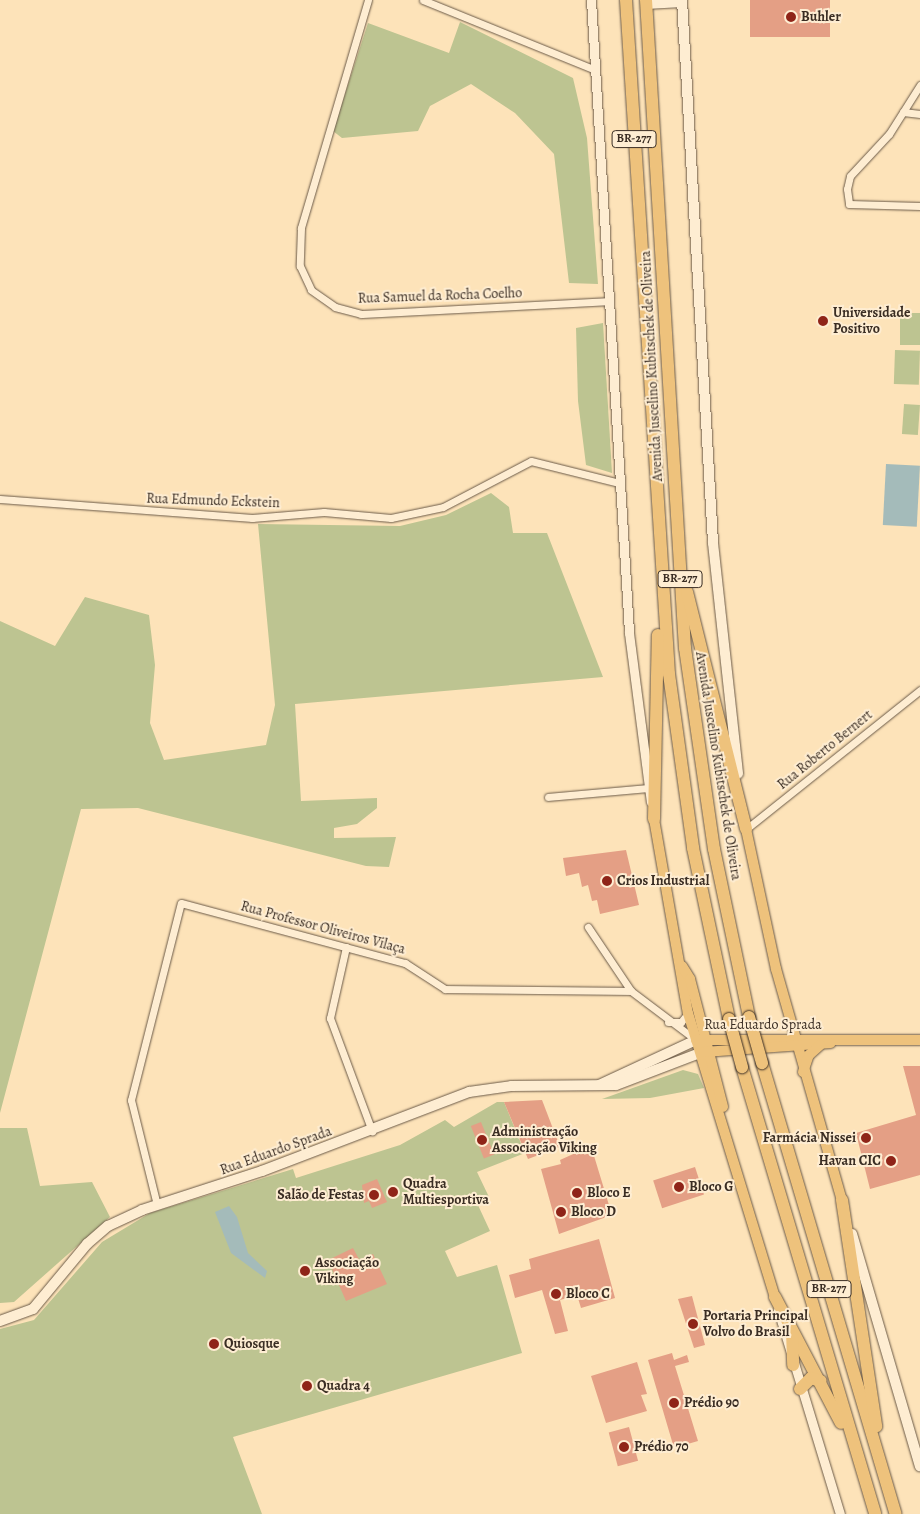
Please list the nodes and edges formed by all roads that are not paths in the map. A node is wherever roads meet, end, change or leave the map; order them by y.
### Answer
1 (368, 0) edge
2 (423, 0) edge
3 (591, 0) edge
4 (626, 0) edge
5 (682, 1) edge
6 (646, 2) edge
7 (595, 70) junction
8 (920, 85) edge
9 (903, 112) junction
10 (920, 114) edge
11 (920, 206) edge
12 (608, 301) junction
13 (619, 482) junction
14 (656, 498) junction
15 (0, 499) edge
16 (678, 557) junction
17 (920, 690) edge
18 (648, 788) junction
19 (548, 797) dead end
20 (654, 819) junction
21 (746, 829) junction
22 (588, 927) dead end
23 (346, 947) junction
24 (680, 963) junction
25 (631, 991) junction
26 (688, 1013) junction
27 (666, 1021) junction
28 (794, 1036) junction
29 (701, 1039) junction
30 (920, 1040) edge
31 (848, 1041) junction
32 (820, 1045) junction
33 (797, 1049) junction
34 (705, 1052) junction
35 (803, 1073) junction
36 (598, 1085) junction
37 (372, 1131) junction
38 (842, 1200) junction
39 (157, 1206) junction
40 (775, 1297) junction
41 (0, 1321) edge
42 (792, 1331) junction
43 (793, 1365) junction
44 (821, 1381) junction
45 (800, 1389) junction
46 (920, 1466) edge
47 (883, 1473) junction
48 (840, 1514) edge
49 (873, 1514) edge
50 (896, 1514) edge

1 - 12 street, Rua Samuel da Rocha Coelho
2 - 7 street
3 - 7 street
4 - 14 highway, Avenida Juscelino Kubitschek de Oliveira / BR-277
5 - 6 main road
5 - 21 main road
6 - 16 highway, Avenida Juscelino Kubitschek de Oliveira / BR-277
7 - 12 street
8 - 9 street
9 - 10 street
9 - 11 street
12 - 13 street
13 - 15 street, Rua Edmundo Eckstein
13 - 18 street
14 - 20 highway
14 - 49 highway, Avenida Juscelino Kubitschek de Oliveira / BR-277, bridge
16 - 21 highway
16 - 47 highway, Avenida Juscelino Kubitschek de Oliveira / BR-277, bridge
17 - 21 street, Rua Roberto Bernert
18 - 19 street
18 - 20 street
20 - 24 main road
21 - 28 main road
22 - 25 street
23 - 25 street, Rua Professor Oliveiros Vilaça
23 - 37 street
23 - 39 street, Rua Professor Oliveiros Vilaça
24 - 26 main road
24 - 29 main road
25 - 27 street
26 - 27 street
26 - 29 main road
27 - 29 street
28 - 29 main road, Rua Eduardo Sprada
28 - 31 main road, Rua Eduardo Sprada
28 - 33 main road
29 - 34 main road
29 - 36 main road, Rua Eduardo Sprada
30 - 31 main road, Rua Eduardo Sprada
31 - 32 main road, Rua Eduardo Sprada
32 - 33 main road, Rua Eduardo Sprada
32 - 35 main road
33 - 34 main road, Rua Eduardo Sprada
33 - 35 main road
34 - 36 main road, Rua Eduardo Sprada
34 - 40 main road
35 - 38 main road
36 - 37 main road, Rua Eduardo Sprada
37 - 39 main road, Rua Eduardo Sprada
38 - 46 main road
38 - 47 highway
39 - 41 main road, Rua Eduardo Sprada
40 - 42 highway
40 - 43 street
42 - 43 highway
42 - 44 highway
43 - 45 street
44 - 45 highway
44 - 49 highway
45 - 48 street
47 - 50 highway, Avenida Juscelino Kubitschek de Oliveira / BR-277

